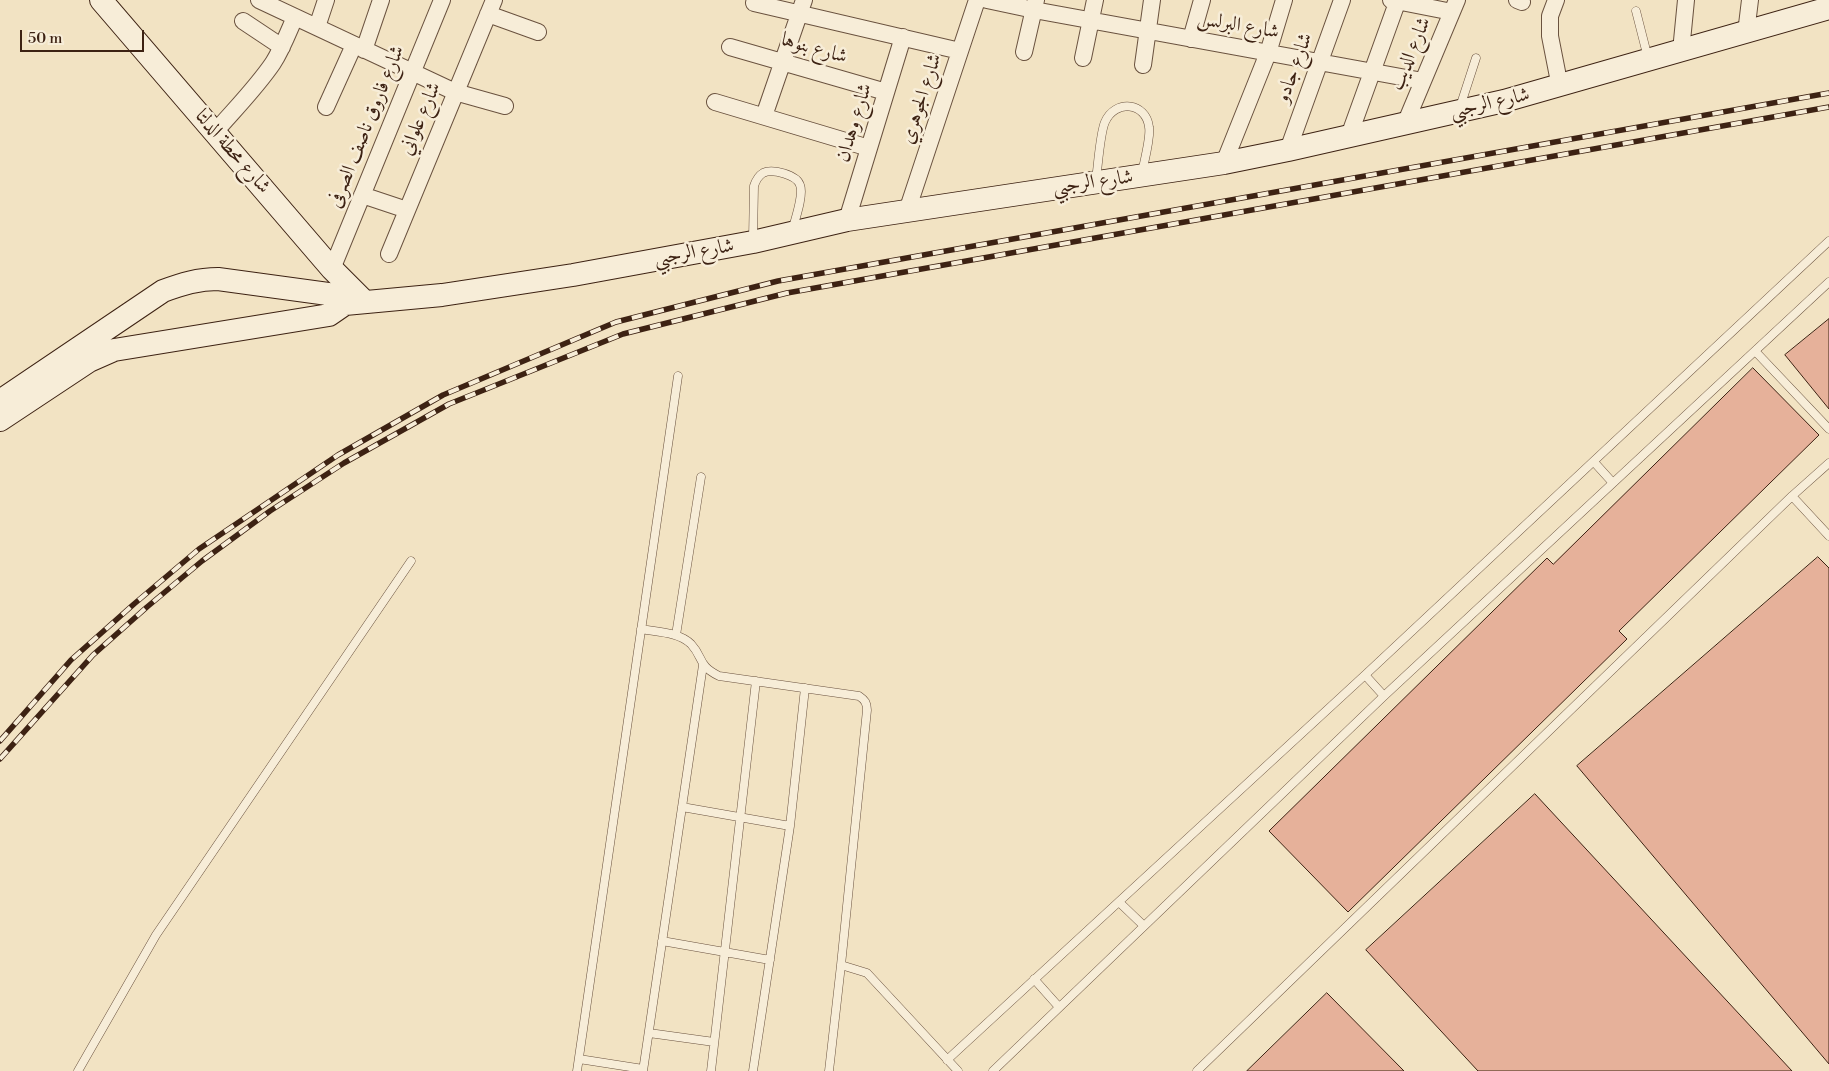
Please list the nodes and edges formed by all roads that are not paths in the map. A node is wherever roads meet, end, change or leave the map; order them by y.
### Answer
1 (102, 0) edge
2 (259, 0) edge
3 (326, 0) edge
4 (381, 0) edge
5 (442, 0) edge
6 (977, 0) edge
7 (987, 0) edge
8 (1095, 0) edge
9 (1152, 0) edge
10 (1202, 0) edge
11 (1284, 0) edge
12 (1342, 0) edge
13 (1396, 0) edge
14 (1556, 0) edge
15 (1686, 0) edge
16 (1750, 0) edge
17 (754, 2) dead end
18 (1035, 5) edge
19 (1455, 6) edge
20 (491, 7) edge
21 (801, 7) edge
22 (1818, 7) edge
23 (1636, 11) dead end
24 (295, 17) junction
25 (243, 21) dead end
26 (1090, 21) junction
27 (317, 27) junction
28 (1148, 31) junction
29 (538, 32) dead end
30 (1746, 32) junction
31 (903, 38) junction
32 (1191, 39) junction
33 (282, 47) junction
34 (359, 47) junction
35 (730, 47) dead end
36 (960, 51) junction
37 (1681, 51) junction
38 (1024, 52) dead end
39 (1268, 53) junction
40 (1083, 58) dead end
41 (1476, 58) dead end
42 (1649, 61) junction
43 (782, 62) junction
44 (1319, 62) junction
45 (1143, 65) dead end
46 (412, 72) junction
47 (1372, 72) junction
48 (1423, 81) junction
49 (1560, 87) junction
50 (455, 92) junction
51 (886, 92) junction
52 (715, 102) dead end
53 (505, 106) dead end
54 (326, 107) dead end
55 (1458, 112) junction
56 (764, 116) junction
57 (1404, 124) junction
58 (215, 132) junction
59 (1349, 136) junction
60 (869, 148) junction
61 (1288, 150) junction
62 (1224, 163) junction
63 (1141, 175) junction
64 (1095, 183) junction
65 (362, 195) junction
66 (407, 210) junction
67 (907, 210) junction
68 (848, 220) junction
69 (792, 233) junction
70 (1829, 241) edge
71 (753, 242) junction
72 (388, 254) dead end
73 (332, 269) junction
74 (1829, 282) edge
75 (355, 303) junction
76 (112, 325) junction
77 (114, 350) junction
78 (1755, 351) junction
79 (678, 376) dead end
80 (0, 400) edge
81 (0, 420) edge
82 (1829, 429) edge
83 (1594, 462) junction
84 (1829, 463) edge
85 (701, 477) dead end
86 (1613, 483) junction
87 (1792, 496) junction
88 (1829, 536) edge
89 (411, 561) dead end
90 (641, 629) junction
91 (676, 635) junction
92 (703, 665) junction
93 (1365, 675) junction
94 (756, 681) junction
95 (805, 688) junction
96 (1384, 696) junction
97 (682, 807) junction
98 (740, 817) junction
99 (790, 826) junction
100 (1119, 902) junction
101 (1144, 926) junction
102 (662, 941) junction
103 (725, 952) junction
104 (770, 960) junction
105 (841, 965) junction
106 (1034, 979) junction
107 (1060, 1007) junction
108 (649, 1033) junction
109 (714, 1042) junction
110 (579, 1059) junction
111 (947, 1060) junction
112 (643, 1070) edge
113 (78, 1071) edge
114 (577, 1071) edge
115 (711, 1071) edge
116 (754, 1071) edge
117 (829, 1071) edge
118 (958, 1071) edge
119 (993, 1071) edge
120 (1198, 1071) edge

1 - 58 main road, شارع محطة الدلتا
2 - 24 street
3 - 27 street
4 - 34 street
5 - 46 street, شارع فاروق ناصف الصرفى
6 - 36 street, شارع الجوهري
7 - 18 street, شارع البرلس
8 - 26 street
9 - 28 street
10 - 32 street
11 - 39 street
12 - 44 street, شارع جادو
13 - 19 street
13 - 47 street
14 - 49 street
15 - 37 street
16 - 30 street
17 - 21 street
18 - 26 street, شارع البرلس
18 - 38 street
19 - 48 street, شارع الديب
20 - 29 street
20 - 50 street, شارع علواني
21 - 31 street
21 - 43 street
22 - 30 main road, شارع الرجبي
23 - 42 lane
24 - 27 street
24 - 33 street
25 - 33 street
26 - 28 street, شارع البرلس
26 - 40 street
27 - 34 street
28 - 32 street, شارع البرلس
28 - 45 street
30 - 37 main road, شارع الرجبي
31 - 36 street
31 - 51 street, شارع وهدان
32 - 39 street, شارع البرلس
33 - 58 street
34 - 46 street
34 - 54 street
35 - 43 street, شارع بنوها
36 - 67 street, شارع الجوهري
37 - 42 main road, شارع الرجبي
39 - 44 street, شارع البرلس
39 - 62 street
41 - 55 lane
42 - 49 main road, شارع الرجبي
43 - 51 street, شارع بنوها
43 - 56 street
44 - 47 street, شارع البرلس
44 - 61 street, شارع جادو
46 - 50 street
46 - 65 street, شارع فاروق ناصف الصرفى
47 - 48 street, شارع البرلس
47 - 59 street
48 - 57 street, شارع الديب
49 - 55 main road, شارع الرجبي
50 - 53 street
50 - 66 street, شارع علواني
51 - 60 street, شارع وهدان
52 - 56 street
55 - 57 main road, شارع الرجبي
56 - 60 street
57 - 59 main road, شارع الرجبي
58 - 73 main road, شارع محطة الدلتا
59 - 61 main road, شارع الرجبي
60 - 68 street, شارع وهدان
61 - 62 main road, شارع الرجبي
62 - 63 main road, شارع الرجبي
63 - 64 main road, شارع الرجبي
63 - 64 lane
64 - 67 main road, شارع الرجبي
65 - 66 street
65 - 73 street, شارع فاروق ناصف الصرفى
66 - 72 street, شارع علواني
67 - 68 main road, شارع الرجبي
68 - 69 main road, شارع الرجبي
69 - 71 main road, شارع الرجبي
69 - 71 lane
70 - 83 lane
71 - 75 main road, شارع الرجبي
73 - 75 main road, شارع محطة الدلتا
74 - 78 lane
75 - 76 main road
75 - 77 main road
76 - 77 main road
76 - 80 main road
77 - 81 main road
78 - 82 lane
78 - 86 lane
79 - 90 lane
83 - 86 lane
83 - 93 lane
84 - 87 lane
85 - 91 lane
86 - 96 lane
87 - 88 lane
87 - 120 lane
89 - 113 lane
90 - 91 lane
90 - 110 lane
91 - 92 lane
92 - 94 lane
92 - 97 lane
93 - 96 lane
93 - 100 lane
94 - 95 lane
94 - 98 lane
95 - 99 lane
95 - 105 lane
96 - 101 lane
97 - 98 lane
97 - 102 lane
98 - 99 lane
98 - 103 lane
99 - 104 lane
100 - 101 lane
100 - 106 lane
101 - 107 lane
102 - 103 lane
102 - 108 lane
103 - 104 lane
103 - 109 lane
104 - 116 lane
105 - 111 lane
105 - 117 lane
106 - 107 lane
106 - 111 lane
107 - 119 lane
108 - 109 lane
108 - 112 lane
109 - 115 lane
110 - 112 lane
110 - 114 lane
111 - 118 lane

